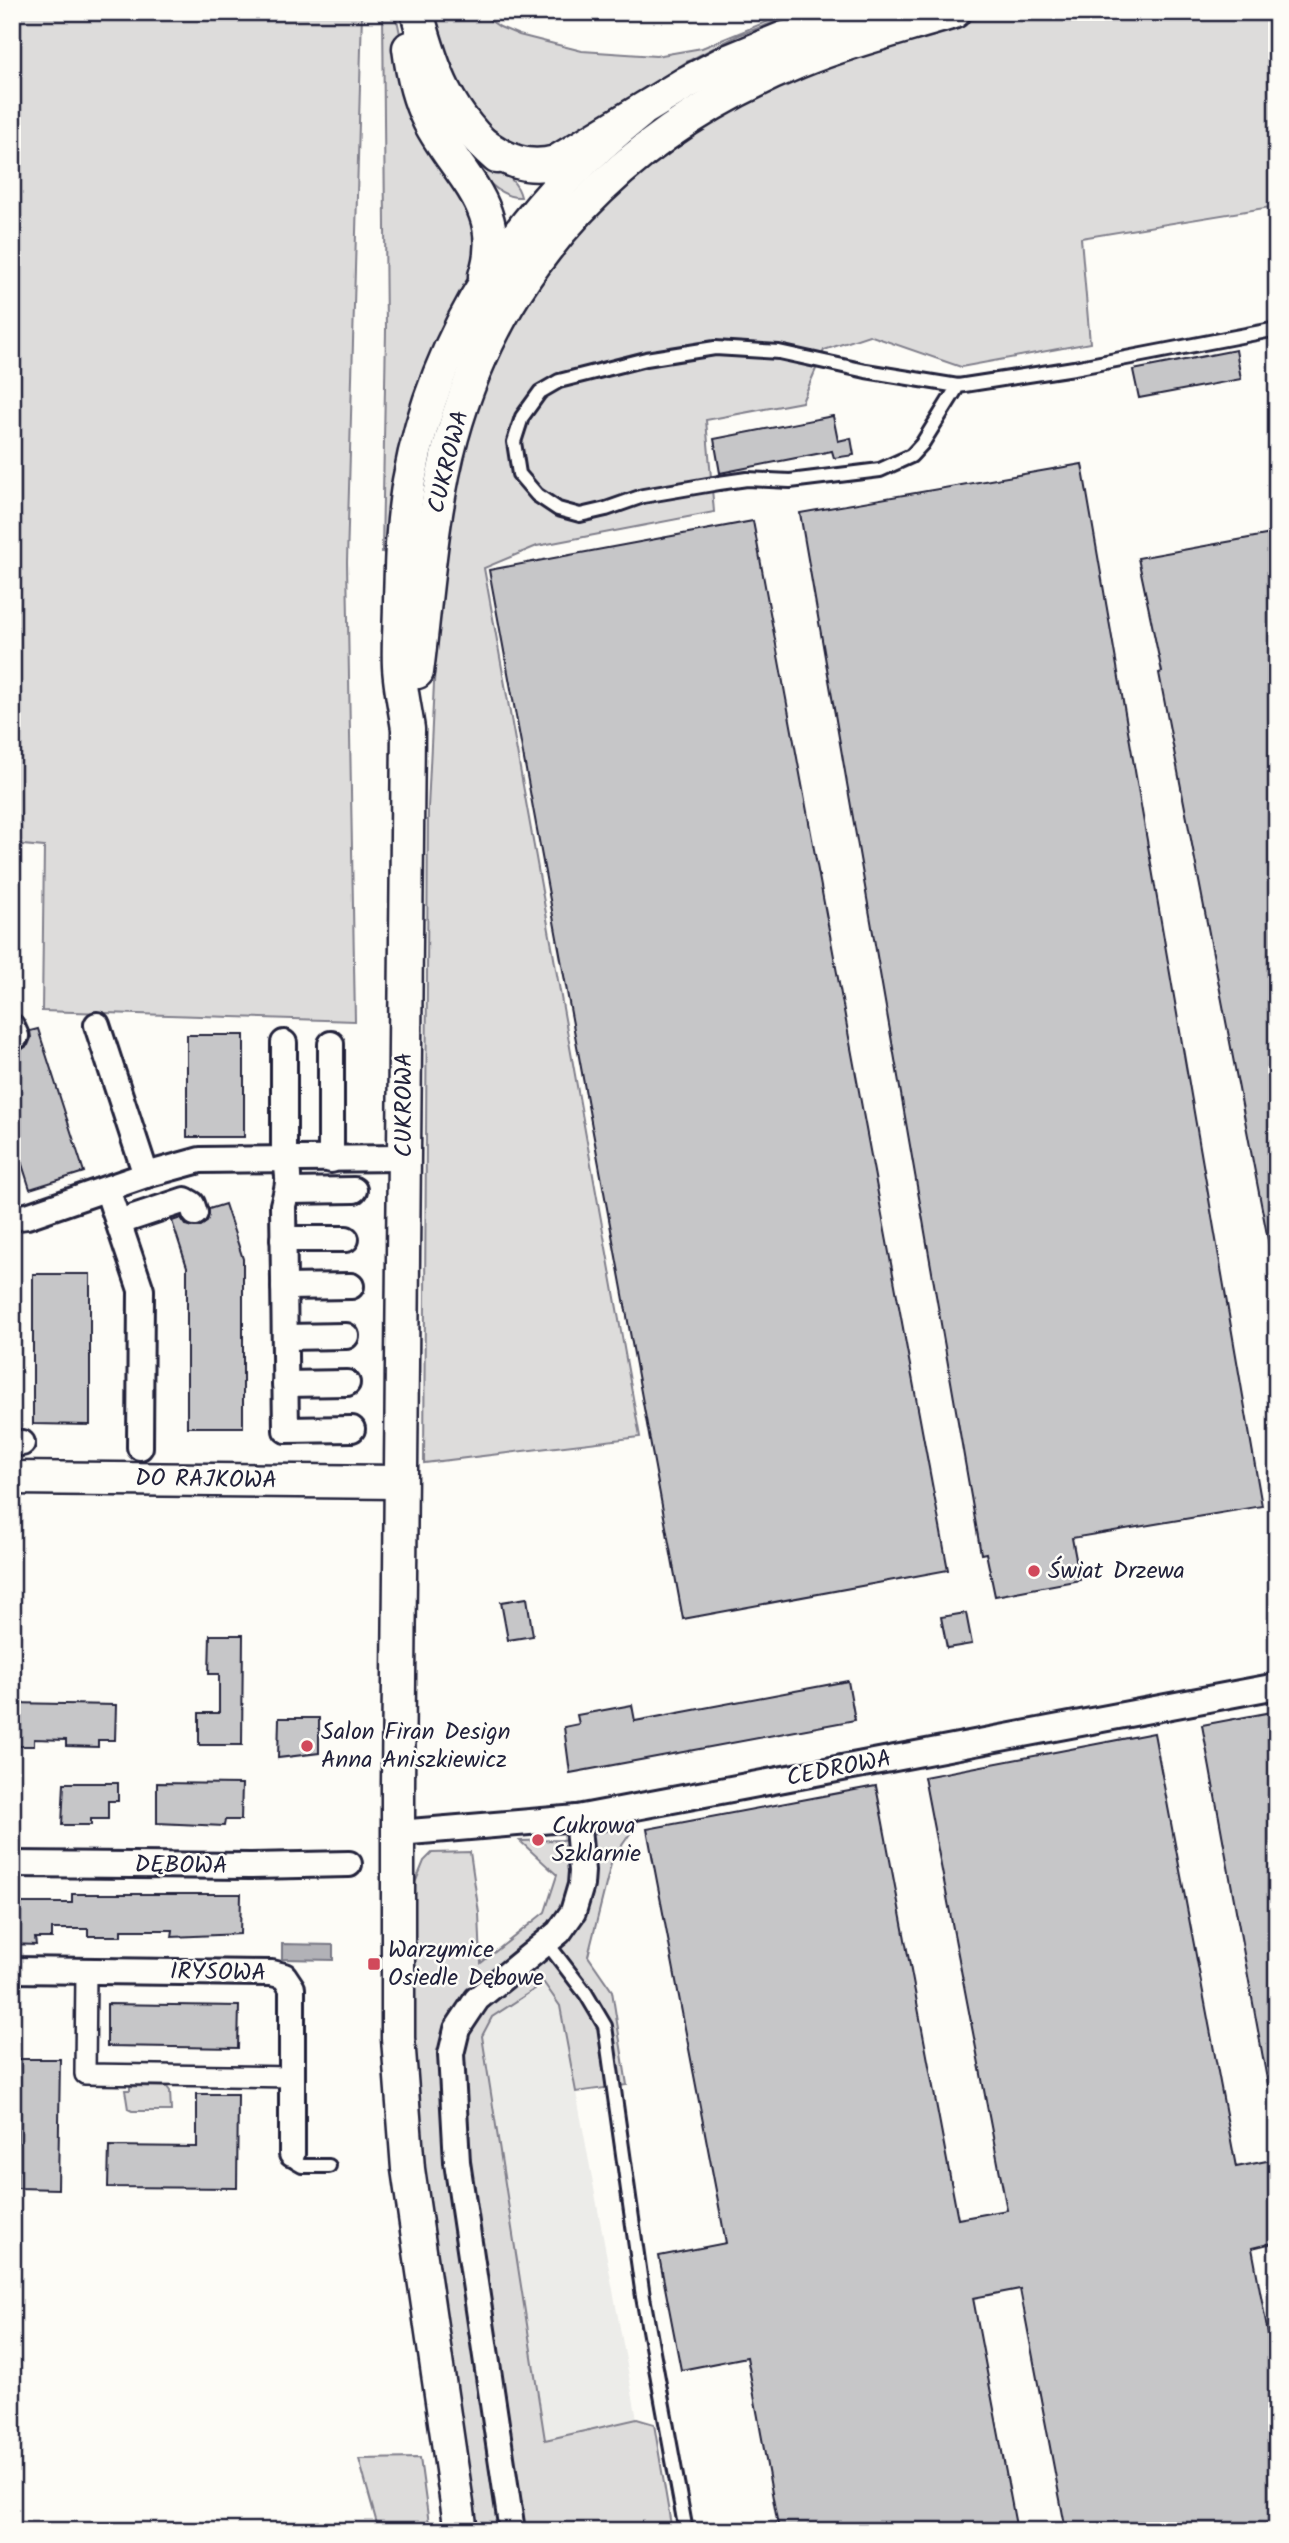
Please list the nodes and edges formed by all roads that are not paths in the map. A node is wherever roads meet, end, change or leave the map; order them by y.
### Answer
1 (408, 12) edge
2 (417, 12) edge
3 (872, 12) edge
4 (954, 12) edge
5 (639, 113) junction
6 (482, 143) junction
7 (468, 178) junction
8 (604, 183) junction
9 (536, 209) junction
10 (527, 276) junction
11 (482, 287) junction
12 (1277, 329) edge
13 (958, 386) junction
14 (408, 729) junction
15 (97, 1025) dead end
16 (284, 1043) dead end
17 (331, 1044) dead end
18 (284, 1158) junction
19 (404, 1158) junction
20 (331, 1160) junction
21 (146, 1175) junction
22 (107, 1189) junction
23 (354, 1190) dead end
24 (289, 1191) junction
25 (195, 1213) dead end
26 (12, 1218) edge
27 (118, 1222) junction
28 (346, 1239) dead end
29 (283, 1240) junction
30 (351, 1286) dead end
31 (284, 1287) junction
32 (345, 1336) dead end
33 (285, 1337) junction
34 (347, 1383) dead end
35 (285, 1384) junction
36 (352, 1429) dead end
37 (140, 1447) dead end
38 (12, 1478) edge
39 (400, 1482) junction
40 (1277, 1686) edge
41 (576, 1818) junction
42 (398, 1833) junction
43 (12, 1864) edge
44 (349, 1864) dead end
45 (547, 1943) junction
46 (12, 1970) edge
47 (86, 1971) junction
48 (293, 2077) junction
49 (292, 2154) joint
50 (329, 2166) dead end
51 (461, 2531) edge
52 (512, 2531) edge
53 (686, 2531) edge

1 - 7 street, CUKROWA
2 - 6 street
3 - 5 street
4 - 8 street
5 - 6 street
5 - 9 street
6 - 9 street
7 - 9 street, CUKROWA
7 - 11 street, CUKROWA
8 - 9 street
8 - 10 street
9 - 10 street, CUKROWA
9 - 11 street, CUKROWA
10 - 14 street, CUKROWA
11 - 14 street, CUKROWA
12 - 13 lane
13 - 13 lane
14 - 19 street, CUKROWA
15 - 21 street
16 - 18 street
17 - 20 street
18 - 20 street
18 - 21 street
18 - 24 street
19 - 20 street
19 - 39 street, CUKROWA
21 - 22 street
22 - 26 street
22 - 27 street
23 - 24 street
24 - 29 street
25 - 27 street
27 - 37 street
28 - 29 street
29 - 31 street
30 - 31 street
31 - 33 street
32 - 33 street
33 - 35 street
34 - 35 street
35 - 36 street
38 - 39 street, DO RAJKOWA
39 - 42 street, CUKROWA
40 - 41 street, CEDROWA
41 - 42 street, CEDROWA
41 - 45 street
42 - 51 street, CUKROWA
43 - 44 street, DĘBOWA
45 - 52 street
45 - 53 lane
46 - 47 street, IRYSOWA
47 - 48 street, IRYSOWA
47 - 48 street
48 - 49 street, IRYSOWA
49 - 50 lane, IRYSOWA

